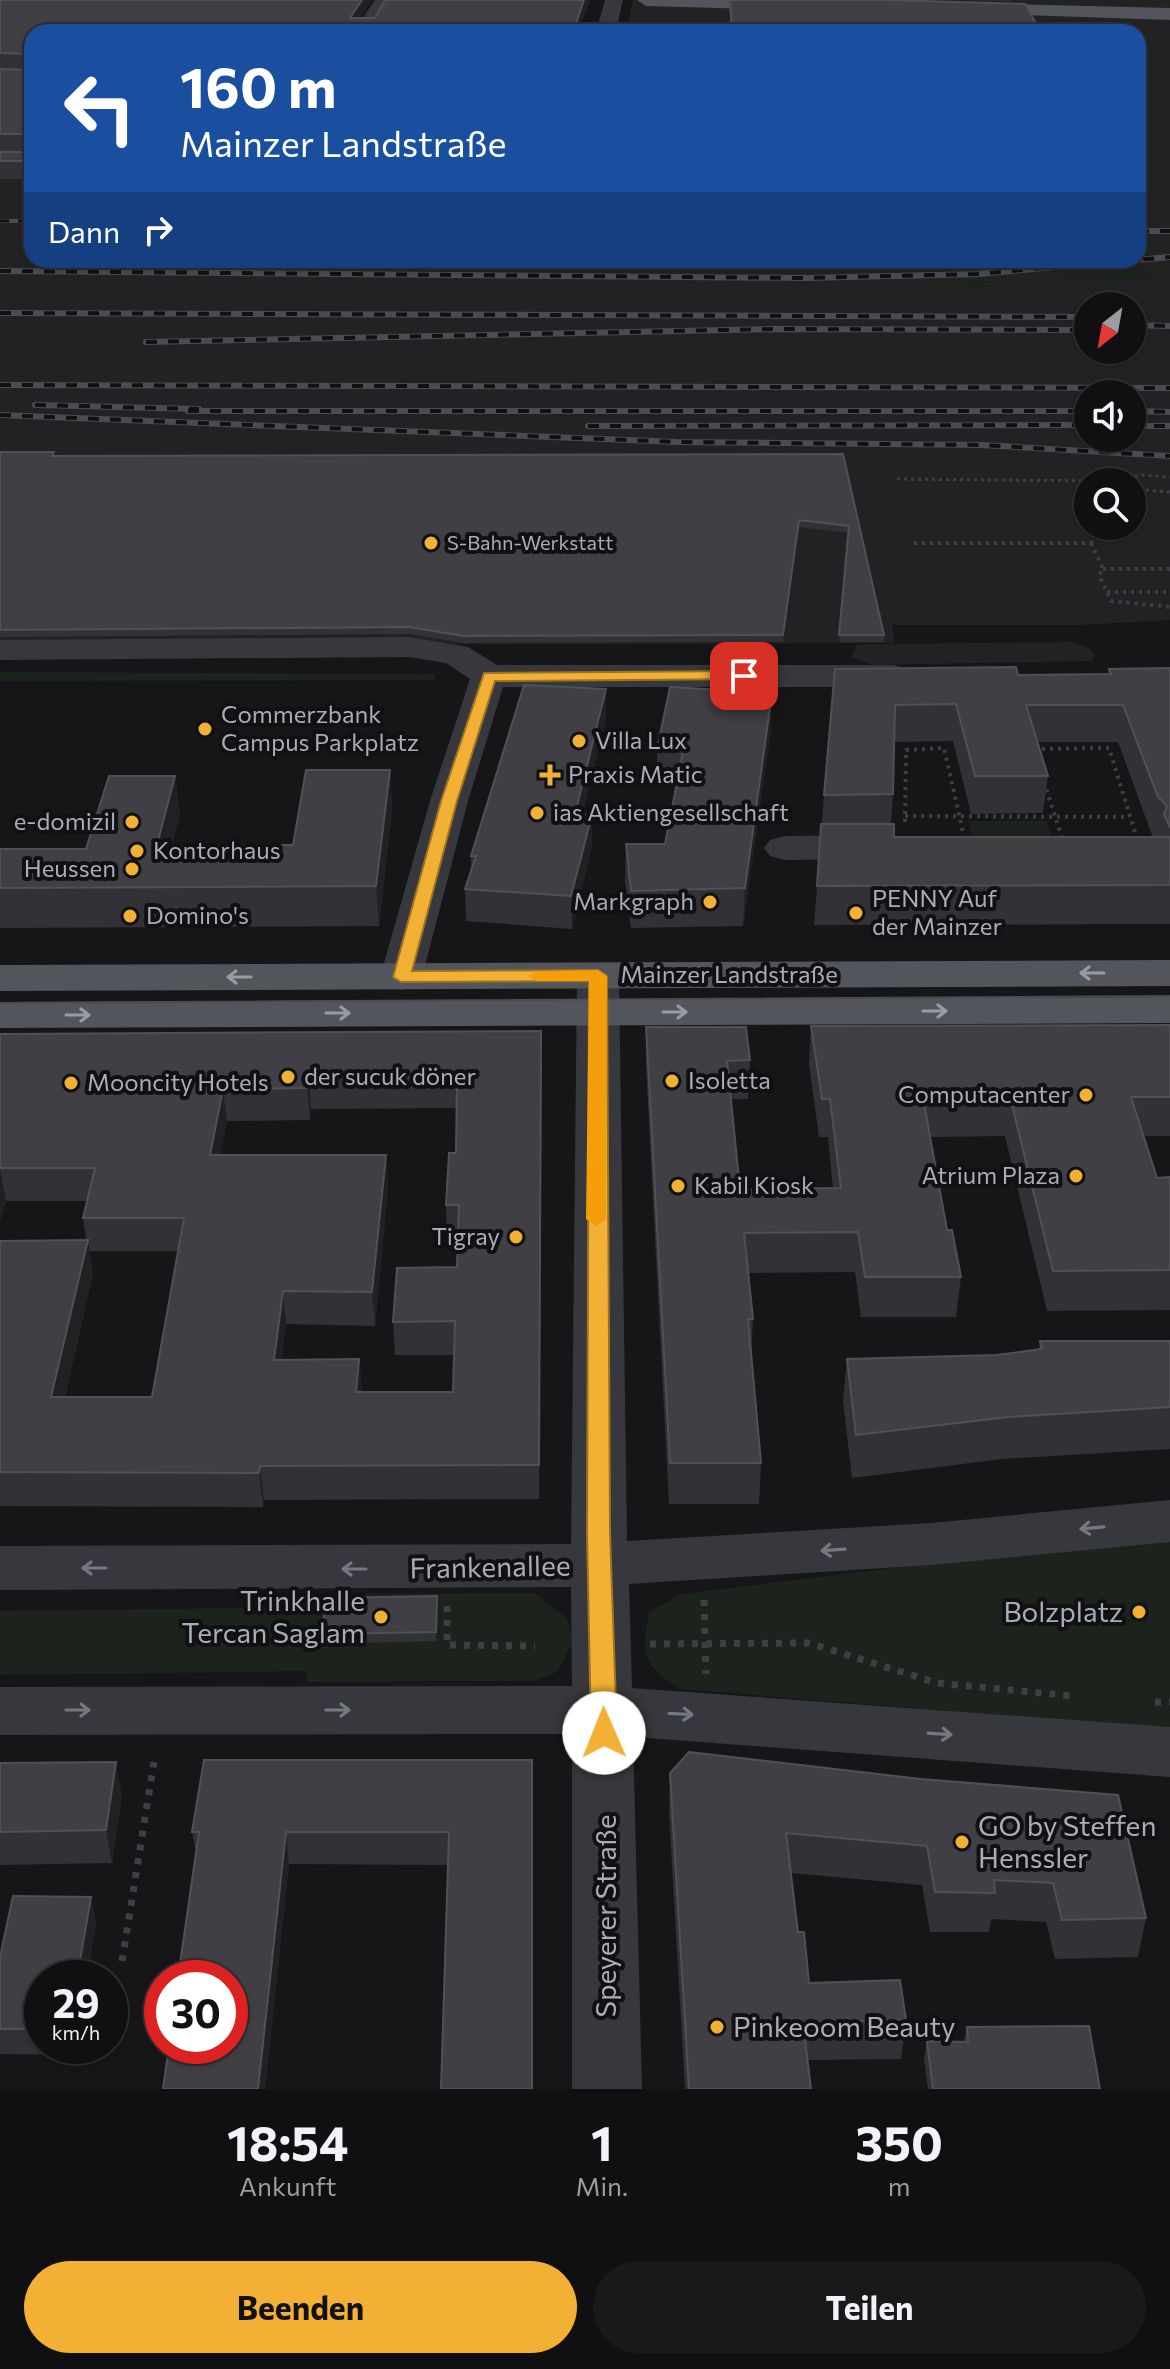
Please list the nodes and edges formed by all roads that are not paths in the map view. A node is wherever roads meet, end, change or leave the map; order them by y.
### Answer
1 (384, 0) edge
2 (614, 0) edge
3 (646, 0) edge
4 (813, 4) edge
5 (948, 8) edge
6 (1170, 14) edge
7 (368, 24) edge
8 (608, 24) edge
9 (0, 650) edge
10 (489, 676) junction
11 (935, 676) edge
12 (963, 831) road end
13 (784, 848) dead end
14 (1170, 973) edge
15 (401, 977) junction
16 (0, 978) edge
17 (597, 994) junction
18 (1170, 1010) edge
19 (0, 1015) edge
20 (1170, 1521) edge
21 (600, 1566) junction
22 (0, 1568) edge
23 (603, 1710) junction
24 (0, 1711) edge
25 (1170, 1752) edge
26 (607, 2089) edge

1 - 7 street
2 - 8 street
3 - 4 main road
5 - 6 main road
9 - 10 street
10 - 11 street
10 - 15 street
12 - 13 street
14 -> 17 main road, Mainzer Landstraße
15 -> 16 main road, Mainzer Landstraße
15 - 17 main road, Mainzer Landstraße
17 -> 18 main road, Mainzer Landstraße
19 -> 17 main road, Mainzer Landstraße
17 - 21 street, Speyerer Straße
20 -> 21 street, Frankenallee
21 -> 22 street, Frankenallee
21 - 23 street, Speyerer Straße
24 -> 23 street
23 -> 25 street
23 - 26 street, Speyerer Straße

